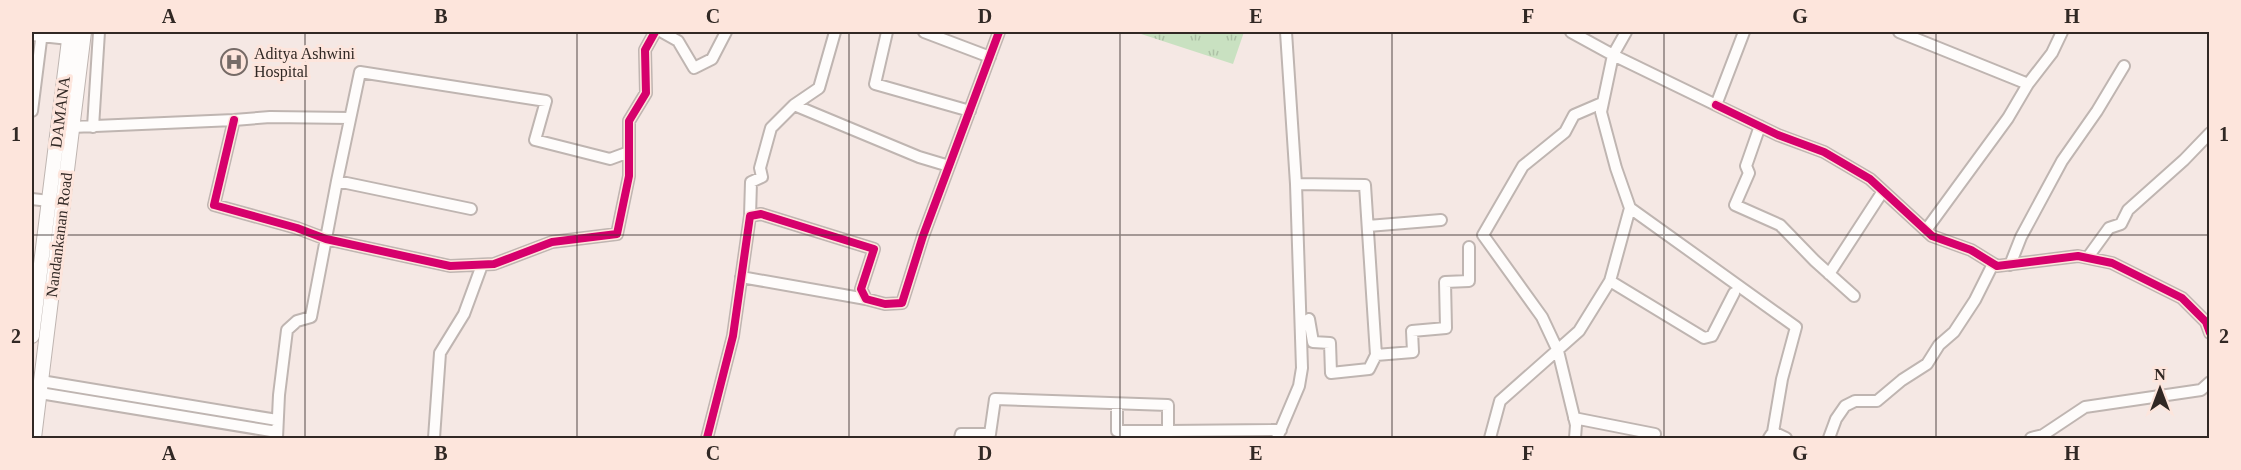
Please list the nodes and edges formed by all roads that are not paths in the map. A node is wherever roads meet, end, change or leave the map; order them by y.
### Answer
1 (84, 32) edge
2 (99, 32) edge
3 (655, 32) edge
4 (662, 32) edge
5 (726, 32) edge
6 (835, 32) edge
7 (887, 32) edge
8 (924, 32) edge
9 (999, 32) edge
10 (1286, 32) edge
11 (1571, 32) edge
12 (1626, 32) edge
13 (1744, 32) edge
14 (1899, 32) edge
15 (1928, 32) edge
16 (2062, 32) edge
17 (38, 34) edge
18 (937, 34) edge
19 (69, 35) edge
20 (1919, 42) junction
21 (1613, 55) junction
22 (990, 57) junction
23 (2124, 66) dead end
24 (2028, 84) junction
25 (1602, 103) junction
26 (794, 105) junction
27 (1716, 105) junction
28 (32, 111) edge
29 (970, 111) junction
30 (350, 118) junction
31 (234, 120) junction
32 (1760, 126) junction
33 (72, 127) junction
34 (93, 127) junction
35 (2210, 134) edge
36 (629, 152) junction
37 (949, 166) junction
38 (337, 181) junction
39 (1296, 184) junction
40 (1883, 191) junction
41 (32, 199) edge
42 (49, 201) junction
43 (1630, 208) junction
44 (471, 209) dead end
45 (750, 216) junction
46 (1441, 220) dead end
47 (1368, 225) junction
48 (1926, 230) junction
49 (326, 239) junction
50 (1469, 246) dead end
51 (2088, 256) junction
52 (1994, 264) junction
53 (482, 265) junction
54 (2010, 265) junction
55 (1829, 274) junction
56 (741, 277) junction
57 (1610, 281) junction
58 (1734, 293) dead end
59 (1854, 296) dead end
60 (866, 299) junction
61 (1308, 319) dead end
62 (2210, 333) edge
63 (32, 336) edge
64 (1558, 351) junction
65 (1376, 355) junction
66 (2210, 382) edge
67 (40, 387) junction
68 (1116, 404) junction
69 (1574, 418) junction
70 (277, 420) junction
71 (1168, 431) junction
72 (1279, 434) edge
73 (1655, 434) dead end
74 (277, 435) edge
75 (1771, 435) edge
76 (34, 438) edge
77 (434, 438) edge
78 (707, 438) edge
79 (960, 438) edge
80 (1490, 438) edge
81 (1575, 438) edge
82 (1786, 438) edge
83 (1829, 438) edge
84 (2031, 438) edge

1 - 33 main road, Nandankanan Road
2 - 34 street
3 - 36 street
4 - 5 street
6 - 26 street
7 - 29 street
8 - 18 street
9 - 22 street
10 - 39 street
11 - 21 street
12 - 21 street
13 - 27 street
14 - 20 street
15 - 20 street
16 - 24 street
17 - 19 street
17 - 28 street
18 - 22 street
19 - 42 main road, DAMANA
20 - 24 street
21 - 25 street
21 - 27 street
22 - 29 street
23 - 54 street
24 - 48 street
25 - 43 street
25 - 64 street
26 - 37 street
26 - 45 street
27 - 32 street
29 - 37 street
30 - 31 street
30 - 36 street
30 - 38 street
31 - 34 street
31 - 49 street
32 - 40 street
32 - 55 street
33 - 34 street
33 - 67 main road, Nandankanan Road
35 - 51 street
36 - 53 street
37 - 60 street
38 - 44 street
38 - 49 street
39 - 47 street
39 - 72 street
40 - 48 street
40 - 55 street
41 - 42 street
42 - 63 main road, DAMANA
43 - 57 street
43 - 75 street
45 - 56 street
45 - 60 street
46 - 47 street
47 - 65 street
48 - 52 street
49 - 53 street
49 - 70 street
50 - 65 street
51 - 54 street
51 - 62 street
52 - 54 street
52 - 83 street
53 - 77 street
55 - 59 street
56 - 60 street
56 - 78 street
57 - 58 street
57 - 64 street
61 - 65 street
64 - 69 street
64 - 80 street
66 - 84 street
67 - 70 street
67 - 74 street
67 - 76 main road, Nandankanan Road
68 - 71 street
68 - 71 street
68 - 79 street
69 - 73 street
69 - 81 street
70 - 74 street
71 - 72 street
75 - 82 street

